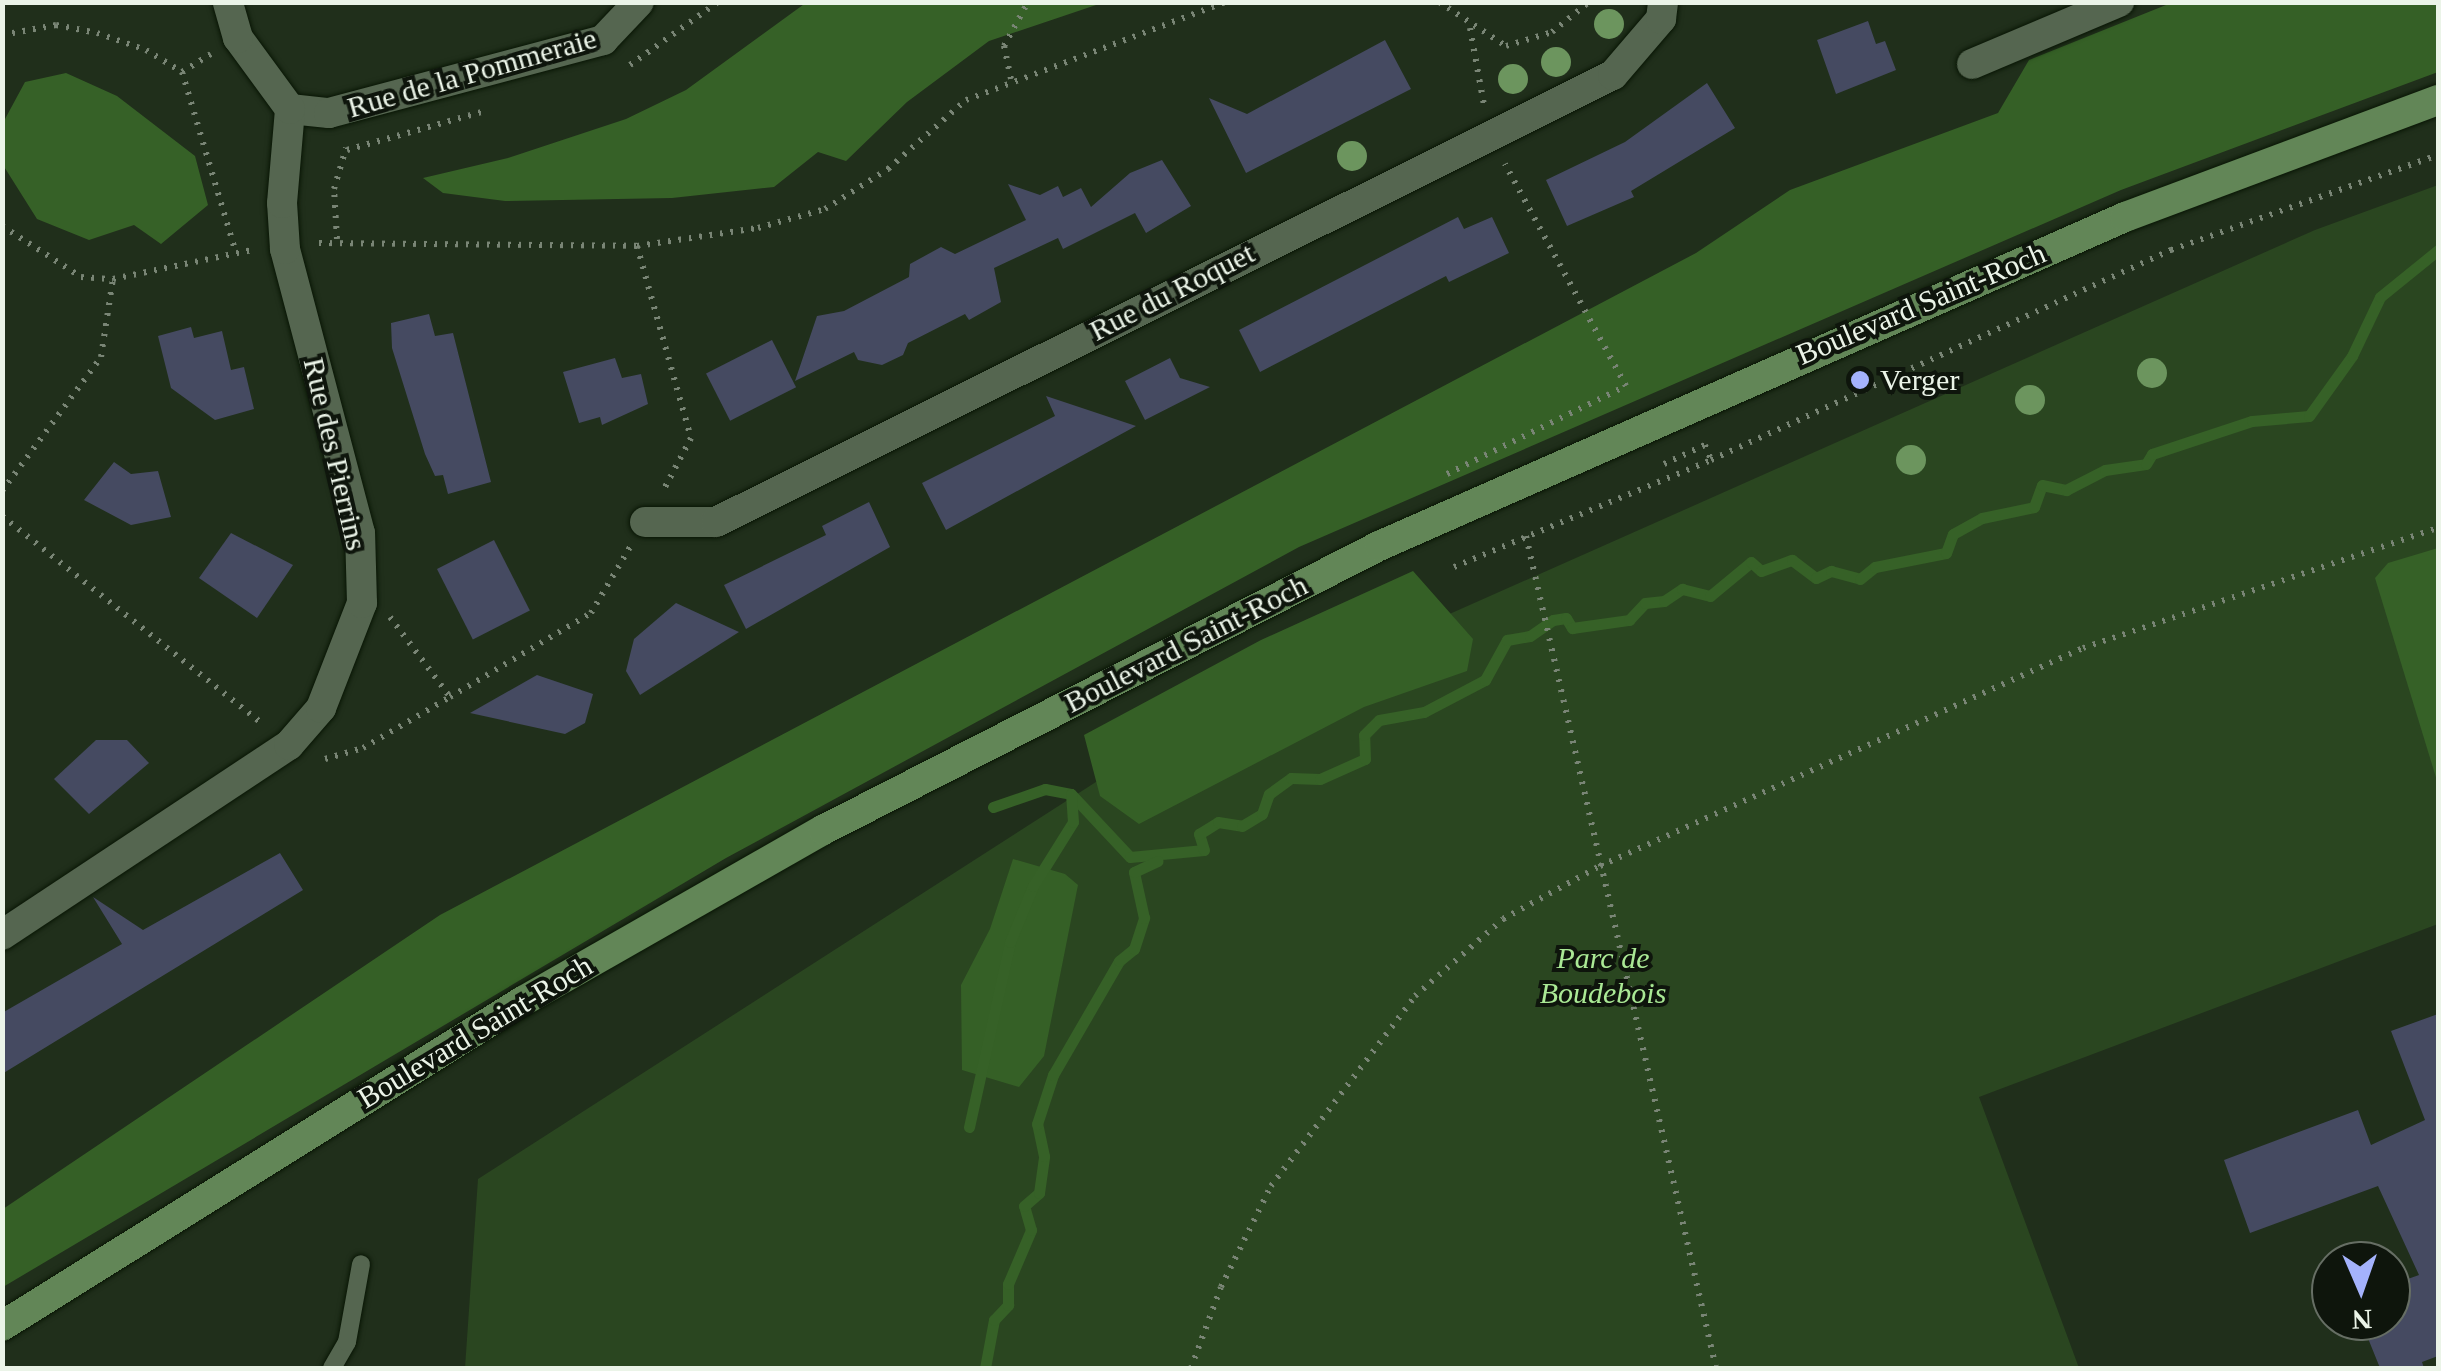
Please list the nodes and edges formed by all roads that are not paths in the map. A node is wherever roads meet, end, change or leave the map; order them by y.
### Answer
1 (228, 2) edge
2 (639, 2) edge
3 (1663, 2) edge
4 (2120, 2) edge
5 (1972, 64) dead end
6 (2438, 100) edge
7 (290, 108) junction
8 (646, 522) road end
9 (2, 935) edge
10 (361, 1264) dead end
11 (2, 1326) edge
12 (332, 1368) edge

1 - 7 street
2 - 7 street, Rue de la Pommeraie
3 - 8 street, Rue du Roquet
4 - 5 street
6 - 11 main road, Boulevard Saint-Roch
7 - 9 street, Rue des Pierrins
10 - 12 lane

